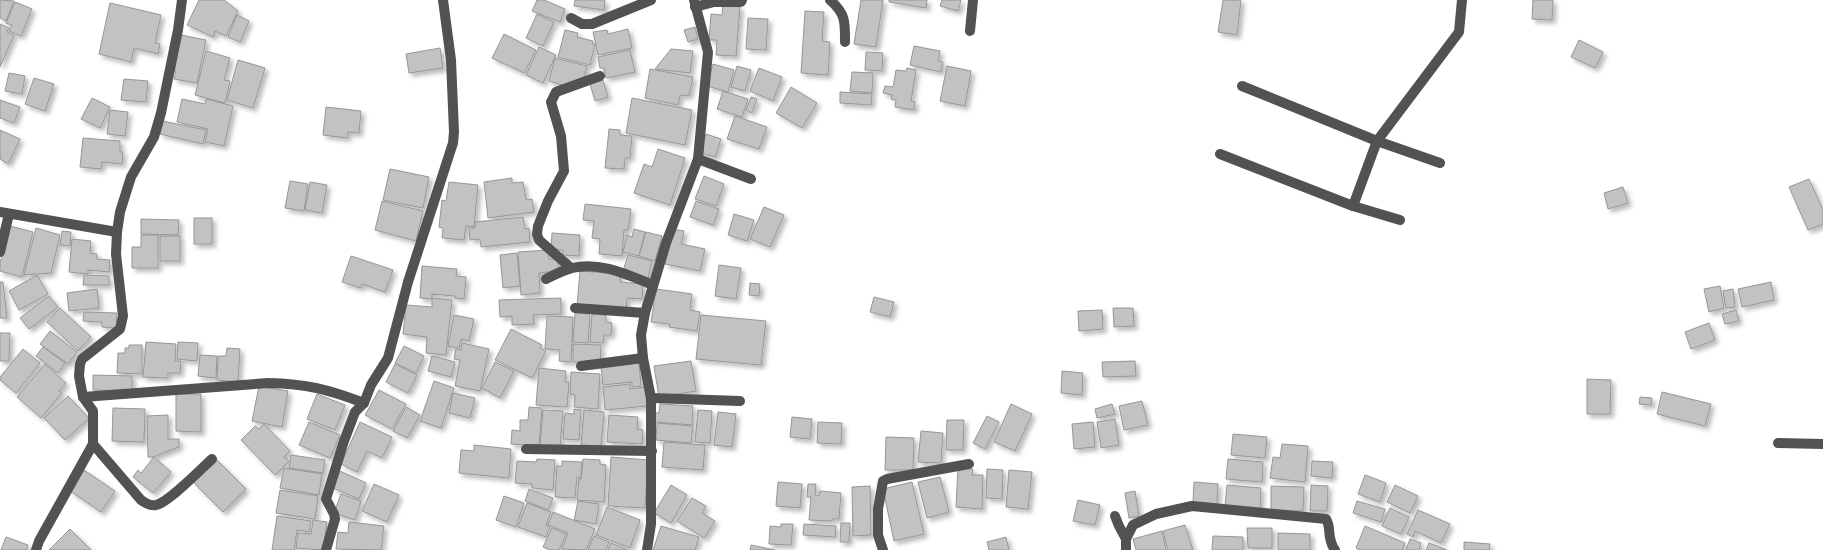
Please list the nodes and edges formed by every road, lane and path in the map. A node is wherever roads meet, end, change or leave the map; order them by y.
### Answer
1 (182, 0) edge
2 (443, 0) edge
3 (651, 0) edge
4 (742, 0) edge
5 (830, 0) edge
6 (973, 0) edge
7 (1462, 0) edge
8 (694, 3) edge
9 (571, 18) dead end
10 (970, 31) dead end
11 (845, 42) dead end
12 (600, 76) dead end
13 (1242, 86) dead end
14 (1377, 141) junction
15 (1220, 154) dead end
16 (698, 159) junction
17 (1440, 163) dead end
18 (751, 179) dead end
19 (1353, 206) junction
20 (5, 213) edge
21 (1400, 220) dead end
22 (117, 232) junction
23 (0, 252) edge
24 (571, 268) junction
25 (546, 279) dead end
26 (653, 285) junction
27 (575, 308) dead end
28 (645, 314) junction
29 (643, 358) junction
30 (581, 366) dead end
31 (83, 397) junction
32 (651, 398) junction
33 (740, 401) dead end
34 (364, 402) junction
35 (1778, 443) dead end
36 (93, 444) junction
37 (1823, 444) edge
38 (526, 449) dead end
39 (652, 451) junction
40 (212, 459) dead end
41 (969, 464) dead end
42 (1115, 516) dead end
43 (1126, 539) junction
44 (36, 550) edge
45 (326, 550) edge
46 (647, 550) edge
47 (883, 550) edge
48 (1126, 550) edge
49 (1334, 550) edge

1 - 22 street
2 - 34 street
3 - 9 street
4 - 8 street
5 - 11 street
6 - 10 street
7 - 14 street
8 - 16 street
12 - 24 street
13 - 14 street
14 - 17 street
14 - 19 street
15 - 19 street
16 - 18 street
16 - 26 street
19 - 21 street
20 - 22 street
20 - 23 street
22 - 31 street
24 - 25 street
24 - 26 street
26 - 28 street
27 - 28 street
28 - 29 street
29 - 30 street
29 - 32 street
31 - 34 street
31 - 36 street
32 - 33 street
32 - 39 street
34 - 45 street
35 - 37 street
36 - 40 street
36 - 44 street
38 - 39 street
39 - 46 street
41 - 47 street
42 - 43 street
43 - 48 street
43 - 49 street

